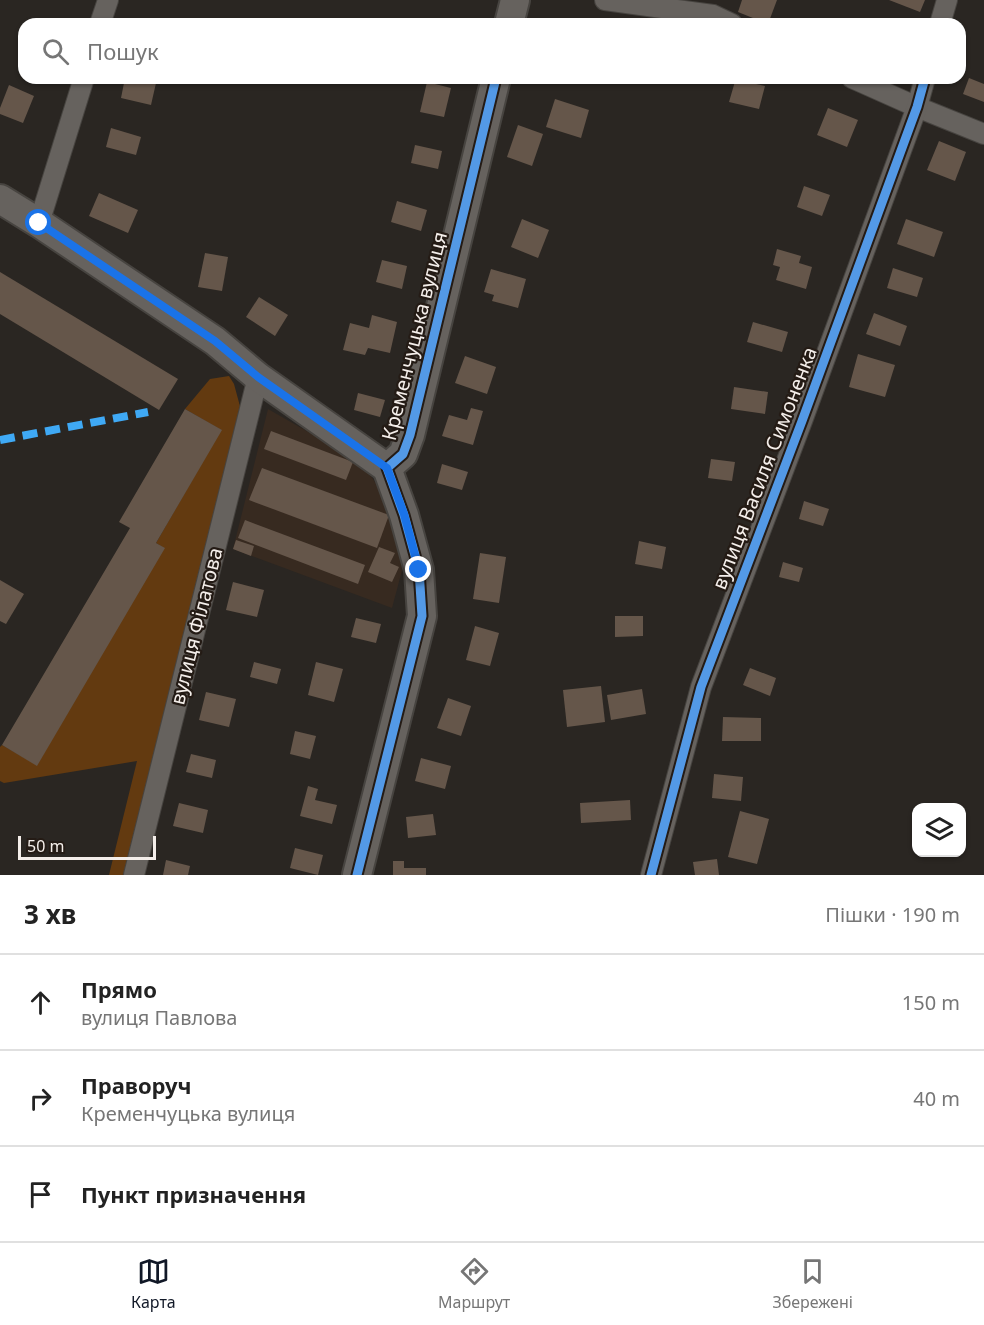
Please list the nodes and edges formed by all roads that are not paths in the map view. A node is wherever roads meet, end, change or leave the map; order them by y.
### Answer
1 (108, 0) edge
2 (515, 0) edge
3 (605, 0) edge
4 (947, 0) edge
5 (715, 8) edge
6 (102, 18) edge
7 (510, 18) edge
8 (942, 18) edge
9 (82, 84) edge
10 (495, 84) edge
11 (865, 84) edge
12 (923, 84) edge
13 (917, 107) junction
14 (984, 134) edge
15 (0, 199) edge
16 (39, 223) junction
17 (258, 377) junction
18 (387, 468) junction
19 (134, 875) edge
20 (357, 875) edge
21 (651, 875) edge

1 - 6 street
2 - 7 street
3 - 5 street
4 - 8 street
9 - 16 street
10 - 18 street, Кременчуцька вулиця
11 - 13 street
12 - 13 street, вулиця Василя Симоненка
13 - 14 street
13 - 21 street, вулиця Василя Симоненка
15 - 16 street
16 - 17 street
17 - 18 street
17 - 19 street, вулиця Філатова
18 - 20 street, Кременчуцька вулиця

